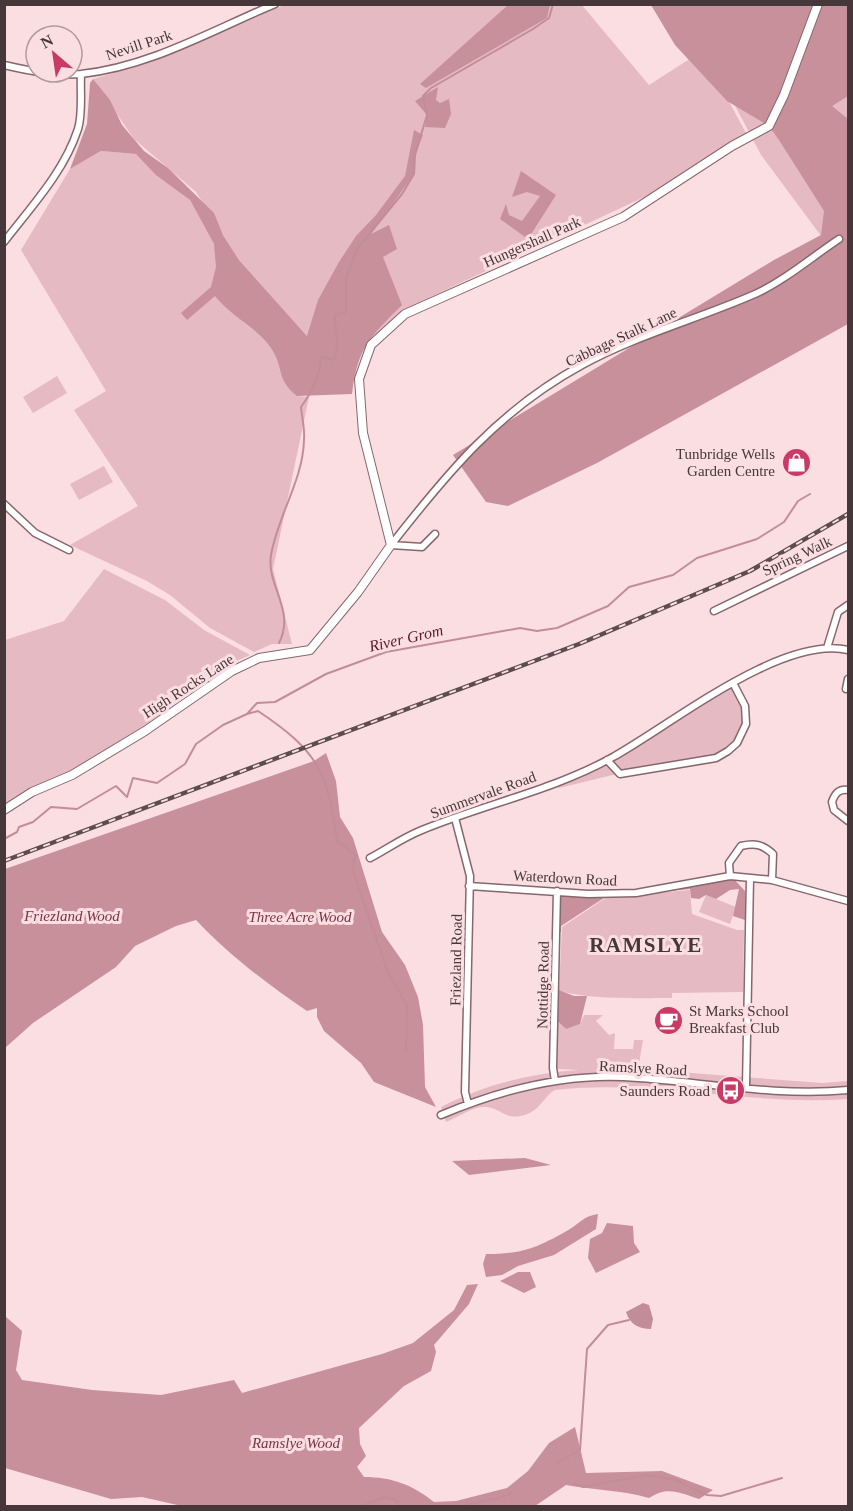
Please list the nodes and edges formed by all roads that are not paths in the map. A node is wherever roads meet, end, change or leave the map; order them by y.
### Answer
1 (275, 4) edge
2 (818, 4) edge
3 (4, 65) edge
4 (24, 70) edge
5 (84, 73) edge
6 (81, 84) edge
7 (839, 239) dead end
8 (4, 242) edge
9 (4, 504) edge
10 (435, 534) dead end
11 (391, 545) junction
12 (849, 546) edge
13 (69, 550) dead end
14 (756, 589) junction
15 (759, 596) dead end
16 (849, 605) edge
17 (714, 611) dead end
18 (827, 648) junction
19 (849, 651) edge
20 (849, 679) edge
21 (733, 683) junction
22 (846, 688) dead end
23 (607, 760) junction
24 (849, 790) edge
25 (4, 810) edge
26 (455, 818) junction
27 (849, 821) edge
28 (370, 858) dead end
29 (730, 876) junction
30 (750, 878) junction
31 (772, 880) junction
32 (470, 886) junction
33 (557, 891) junction
34 (849, 901) edge
35 (555, 1081) junction
36 (746, 1087) junction
37 (849, 1090) edge
38 (468, 1104) junction
39 (441, 1115) dead end

1 - 5 street, Nevill Park
2 - 11 street, Hungershall Park
3 - 4 street, Nevill Park
6 - 8 street
7 - 11 street, Cabbage Stalk Lane
9 - 13 street
10 - 11 street
11 - 25 street, High Rocks Lane
12 - 14 street, Spring Walk
14 - 15 street, Spring Walk
14 - 17 street, Spring Walk
16 - 18 street
18 - 19 street, Summervale Road
18 - 21 street, Summervale Road
20 - 22 street
21 - 23 street, Summervale Road
21 - 23 street
23 - 26 street, Summervale Road
24 - 27 street
26 - 28 street, Summervale Road
26 - 32 street, Friezland Road
29 - 30 street, Waterdown Road
29 - 31 street
29 - 33 street, Waterdown Road
30 - 31 street, Waterdown Road
30 - 36 street
31 - 34 street, Waterdown Road
32 - 33 street, Waterdown Road
32 - 38 street, Friezland Road
33 - 35 street, Nottidge Road
35 - 36 street, Ramslye Road
35 - 38 street, Ramslye Road
36 - 37 street, Ramslye Road
38 - 39 street, Ramslye Road

